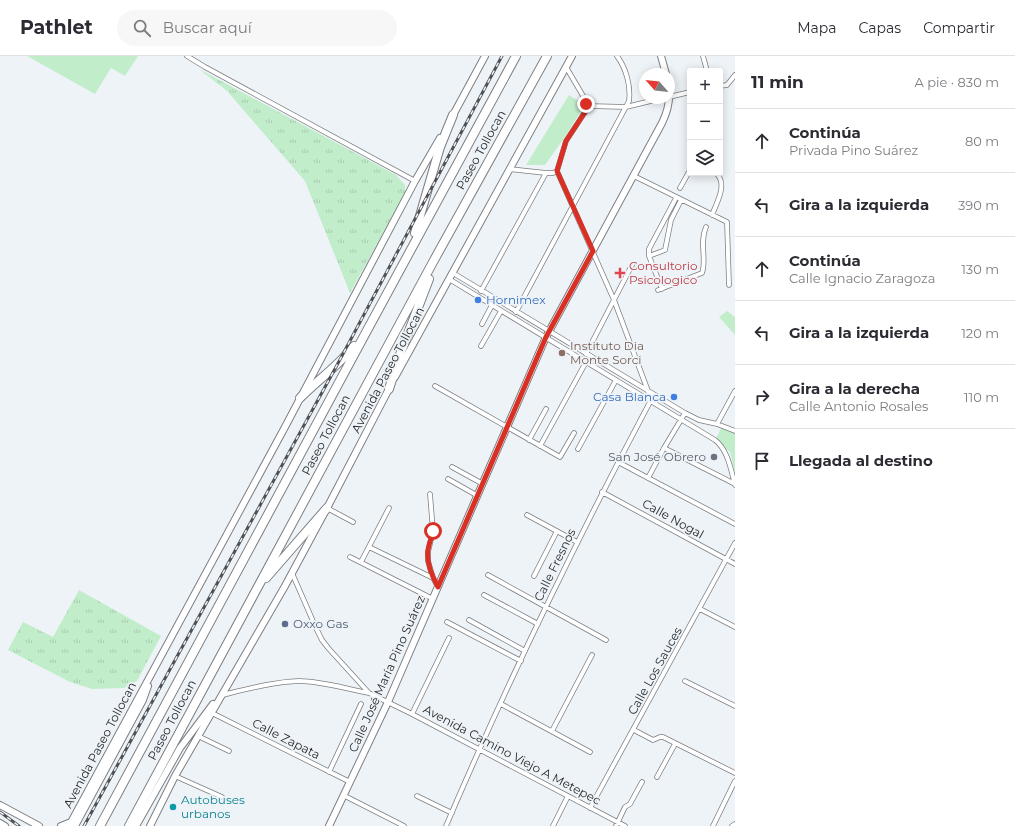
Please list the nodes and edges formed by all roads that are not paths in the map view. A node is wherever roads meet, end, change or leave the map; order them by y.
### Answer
1 (187, 56) edge
2 (485, 56) edge
3 (516, 56) edge
4 (546, 56) edge
5 (572, 56) edge
6 (617, 56) edge
7 (661, 56) edge
8 (703, 56) edge
9 (566, 67) junction
10 (664, 68) edge
11 (706, 68) edge
12 (735, 75) edge
13 (723, 85) edge
14 (687, 92) edge
15 (675, 93) edge
16 (639, 104) edge
17 (668, 104) edge
18 (589, 106) junction
19 (626, 107) junction
20 (453, 115) junction
21 (509, 169) junction
22 (557, 171) junction
23 (546, 173) junction
24 (687, 175) edge
25 (634, 176) junction
26 (719, 176) edge
27 (415, 181) junction
28 (680, 188) dead end
29 (676, 198) junction
30 (681, 200) junction
31 (573, 204) junction
32 (667, 215) junction
33 (712, 215) junction
34 (672, 217) junction
35 (706, 227) dead end
36 (409, 251) junction
37 (593, 251) junction
38 (649, 256) junction
39 (433, 262) junction
40 (632, 265) dead end
41 (453, 273) junction
42 (449, 279) junction
43 (729, 285) dead end
44 (482, 291) junction
45 (614, 300) junction
46 (492, 305) junction
47 (501, 311) junction
48 (516, 312) junction
49 (482, 324) dead end
50 (368, 328) junction
51 (549, 331) junction
52 (546, 337) junction
53 (482, 346) dead end
54 (586, 354) junction
55 (586, 362) junction
56 (616, 380) junction
57 (435, 386) dead end
58 (389, 389) junction
59 (648, 391) junction
60 (735, 391) edge
61 (300, 398) junction
62 (651, 400) junction
63 (546, 409) dead end
64 (685, 413) junction
65 (682, 419) junction
66 (717, 424) junction
67 (508, 428) junction
68 (735, 431) edge
69 (574, 434) dead end
70 (529, 440) junction
71 (540, 446) junction
72 (664, 448) junction
73 (578, 449) dead end
74 (618, 462) junction
75 (452, 467) dead end
76 (648, 478) junction
77 (448, 479) dead end
78 (483, 484) junction
79 (735, 484) edge
80 (602, 492) junction
81 (430, 494) dead end
82 (478, 496) junction
83 (327, 508) junction
84 (389, 508) dead end
85 (528, 515) dead end
86 (354, 522) dead end
87 (735, 524) edge
88 (557, 531) junction
89 (577, 542) junction
90 (735, 543) edge
91 (369, 547) junction
92 (350, 557) dead end
93 (727, 560) junction
94 (361, 562) junction
95 (735, 564) edge
96 (292, 572) junction
97 (488, 575) dead end
98 (534, 576) dead end
99 (433, 578) junction
100 (438, 587) junction
101 (256, 589) junction
102 (484, 595) dead end
103 (433, 599) junction
104 (546, 607) junction
105 (700, 609) junction
106 (469, 620) dead end
107 (447, 622) dead end
108 (538, 624) junction
109 (735, 627) edge
110 (449, 638) dead end
111 (606, 640) dead end
112 (525, 651) junction
113 (592, 655) dead end
114 (521, 661) junction
115 (151, 675) junction
116 (685, 681) dead end
117 (369, 693) junction
118 (222, 695) junction
119 (388, 702) junction
120 (361, 704) dead end
121 (501, 704) junction
122 (735, 706) edge
123 (212, 713) junction
124 (412, 714) junction
125 (634, 730) junction
126 (552, 731) junction
127 (198, 736) junction
128 (675, 744) junction
129 (479, 749) junction
130 (229, 751) dead end
131 (590, 752) dead end
132 (329, 772) junction
133 (735, 773) edge
134 (175, 776) junction
135 (656, 777) dead end
136 (735, 781) edge
137 (350, 782) junction
138 (642, 782) dead end
139 (343, 795) junction
140 (417, 796) dead end
141 (568, 796) junction
142 (222, 797) dead end
143 (0, 805) edge
144 (590, 808) junction
145 (452, 813) junction
146 (0, 823) edge
147 (616, 824) edge
148 (735, 824) edge
149 (71, 825) edge
150 (5, 826) edge
151 (39, 826) edge
152 (61, 826) edge
153 (100, 826) edge
154 (129, 826) edge
155 (136, 826) edge
156 (150, 826) edge
157 (329, 826) edge
158 (404, 826) edge
159 (446, 826) edge
160 (553, 826) edge
161 (625, 826) edge
162 (713, 826) edge
163 (732, 826) edge

1 - 27 street
2 - 20 main road, Avenida Paseo Tollocan
3 - 36 highway, Paseo Tollocan
4 - 39 highway, Paseo Tollocan
5 - 9 main road, Avenida Paseo Tollocan
6 - 19 street
7 - 10 main road
8 - 11 street
9 - 18 street
9 - 21 main road, Avenida Paseo Tollocan
12 - 13 street
14 - 15 street
16 - 19 street
17 - 25 main road, Calle José María Pino Suárez
18 - 19 street
18 - 22 street
19 - 31 street
20 - 27 main road, Avenida Paseo Tollocan
20 - 36 highway
21 - 23 street
21 - 41 main road, Avenida Paseo Tollocan
22 - 23 street
22 - 31 street
23 - 44 street
24 - 28 street
25 - 29 street
25 - 37 main road, Calle José María Pino Suárez
26 - 33 street
27 - 61 main road, Avenida Paseo Tollocan
29 - 30 street
29 - 32 street
30 - 33 street
30 - 34 street
31 - 37 street
31 - 48 street
32 - 34 street
32 - 38 street
33 - 43 street
34 - 38 street
35 - 38 street
36 - 50 highway, Paseo Tollocan
37 - 45 street
37 - 51 main road, Calle José María Pino Suárez
39 - 58 highway
39 - 101 highway, Paseo Tollocan
40 - 45 street
41 - 42 main road, Avenida Paseo Tollocan
41 - 44 street
42 - 46 street
42 - 58 main road, Avenida Paseo Tollocan
44 - 48 street
45 - 54 street
45 - 59 street
46 - 47 street
46 - 49 street
47 - 52 street
47 - 53 street
48 - 51 street
50 - 61 highway
50 - 153 highway, Paseo Tollocan
51 - 52 main road, Calle José María Pino Suárez
51 - 54 street
52 - 55 street
52 - 67 main road, Calle José María Pino Suárez
54 - 59 street
55 - 56 street
55 - 71 street
56 - 62 street
56 - 73 street
57 - 67 street
58 - 83 main road, Avenida Paseo Tollocan
59 - 62 street
59 - 64 street
60 - 66 street
61 - 115 main road, Avenida Paseo Tollocan
62 - 65 street
62 - 74 street, Calle Fresnos
63 - 70 street
64 - 65 street
64 - 66 street
65 - 72 street
65 - 79 street
66 - 68 street
67 - 70 street
67 - 78 main road, Calle José María Pino Suárez
69 - 71 street
70 - 71 street
72 - 76 street
72 - 79 street
74 - 76 street
74 - 80 street, Calle Fresnos
75 - 78 street
76 - 87 street
77 - 82 street
78 - 82 main road, Calle José María Pino Suárez
80 - 89 street, Calle Fresnos
80 - 93 street, Calle Nogal
81 - 99 street
82 - 100 main road, Calle José María Pino Suárez
83 - 86 street
83 - 96 main road, Avenida Paseo Tollocan
83 - 101 highway
84 - 91 street
85 - 88 street
88 - 89 street
88 - 98 street
89 - 104 street, Calle Fresnos
90 - 93 street, Calle Los Sauces
91 - 94 street
91 - 99 street
92 - 94 street
93 - 95 street, Calle Nogal
93 - 105 street, Calle Los Sauces
94 - 103 street
96 - 117 street
96 - 118 main road, Avenida Paseo Tollocan
97 - 104 street
99 - 100 street
100 - 103 main road, Calle José María Pino Suárez
101 - 154 highway, Paseo Tollocan
102 - 108 street
103 - 119 main road, Calle José María Pino Suárez
104 - 108 street, Calle Fresnos
104 - 111 street
105 - 109 street
105 - 125 street, Calle Los Sauces
106 - 112 street
107 - 114 street
108 - 112 street, Calle Fresnos
110 - 124 street
112 - 114 street, Calle Fresnos
113 - 126 street
114 - 121 street, Calle Fresnos
115 - 149 main road, Avenida Paseo Tollocan
115 - 149 main road, Avenida Paseo Tollocan
116 - 122 street
117 - 118 street
117 - 119 street, Avenida Camino Viejo A Metepec
118 - 123 main road, Avenida Paseo Tollocan
118 - 155 main road, Avenida Paseo Tollocan
119 - 124 street, Avenida Camino Viejo A Metepec
119 - 137 main road, Calle José María Pino Suárez
120 - 132 street
121 - 126 street
121 - 129 street, Calle Fresnos
123 - 127 main road, Avenida Paseo Tollocan
123 - 132 street, Calle Zapata
124 - 129 street, Avenida Camino Viejo A Metepec
125 - 128 street
125 - 144 street, Calle Los Sauces
126 - 131 street
127 - 130 street
127 - 134 main road, Avenida Paseo Tollocan
128 - 133 street
128 - 135 street
129 - 141 street, Avenida Camino Viejo A Metepec
129 - 145 street, Calle Fresnos
132 - 137 street, Calle Zapata
134 - 142 street
134 - 156 main road, Avenida Paseo Tollocan
136 - 162 street
137 - 139 main road, Calle José María Pino Suárez
138 - 147 street
139 - 157 main road, Calle José María Pino Suárez
139 - 158 street
140 - 145 street
141 - 144 street, Avenida Camino Viejo A Metepec
141 - 160 street
143 - 151 main road
144 - 147 street, Avenida Camino Viejo A Metepec
145 - 159 street, Calle Fresnos
146 - 150 main road
147 - 161 street, Avenida Camino Viejo A Metepec
148 - 163 street
149 - 152 main road

